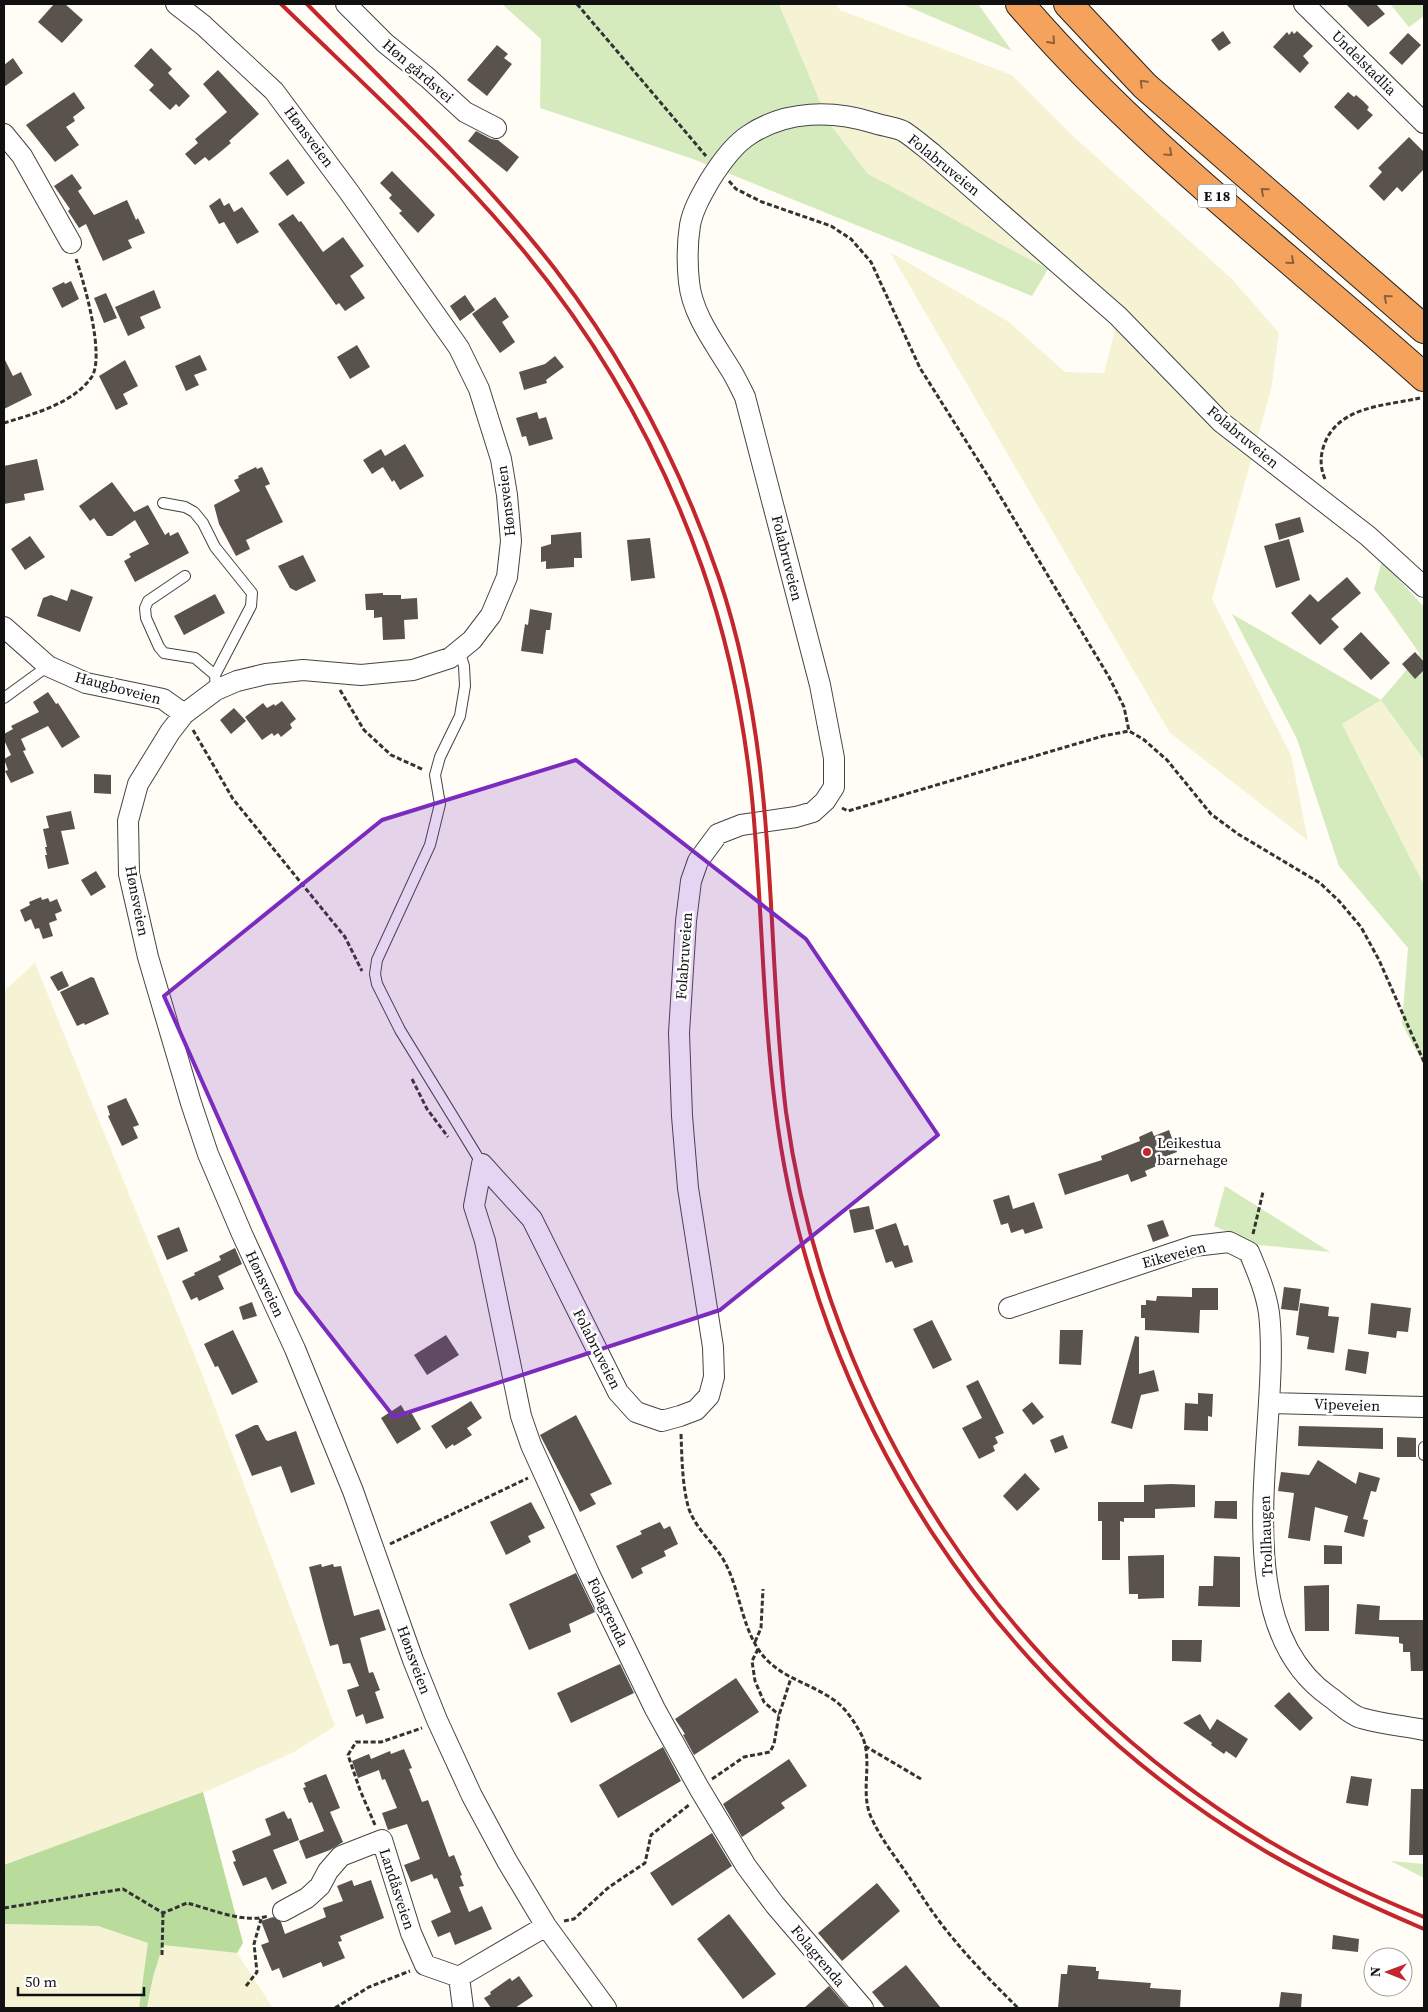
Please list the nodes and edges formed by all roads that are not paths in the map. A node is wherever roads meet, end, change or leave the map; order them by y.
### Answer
1 (176, 4) edge
2 (346, 4) edge
3 (1020, 4) edge
4 (1068, 4) edge
5 (1304, 4) edge
6 (1424, 122) edge
7 (496, 128) dead end
8 (4, 134) edge
9 (71, 243) road end
10 (1424, 330) edge
11 (1424, 377) edge
12 (163, 503) dead end
13 (185, 576) dead end
14 (1424, 587) edge
15 (4, 628) edge
16 (459, 650) junction
17 (48, 666) junction
18 (216, 682) junction
19 (4, 698) edge
20 (184, 714) junction
21 (482, 1164) junction
22 (1009, 1308) dead end
23 (1270, 1403) junction
24 (1424, 1407) edge
25 (1424, 1447) edge
26 (1424, 1455) edge
27 (1424, 1730) edge
28 (283, 1911) road end
29 (546, 1926) junction
30 (459, 1978) junction
31 (463, 2008) edge
32 (606, 2008) edge
33 (863, 2008) edge

1 - 16 street, Hønsveien
2 - 7 street, Høn gårdsvei
3 -> 11 highway, E 18
10 -> 4 highway, E 18
5 - 6 street, Undelstadlia
8 - 9 street
12 - 18 lane
13 - 18 lane
14 - 21 street, Folabruveien
15 - 17 street, Haugboveien
16 - 18 street, Hønsveien
16 - 21 lane
17 - 19 lane
17 - 20 street, Haugboveien
18 - 20 street, Hønsveien
20 - 29 street, Hønsveien
21 - 33 street, Folagrenda
22 - 23 street, Eikeveien
23 - 24 street, Vipeveien
23 - 27 street, Trollhaugen
25 - 26 lane
28 - 30 street, Landåsveien
29 - 30 street
29 - 32 street, Hønsveien
30 - 31 street

